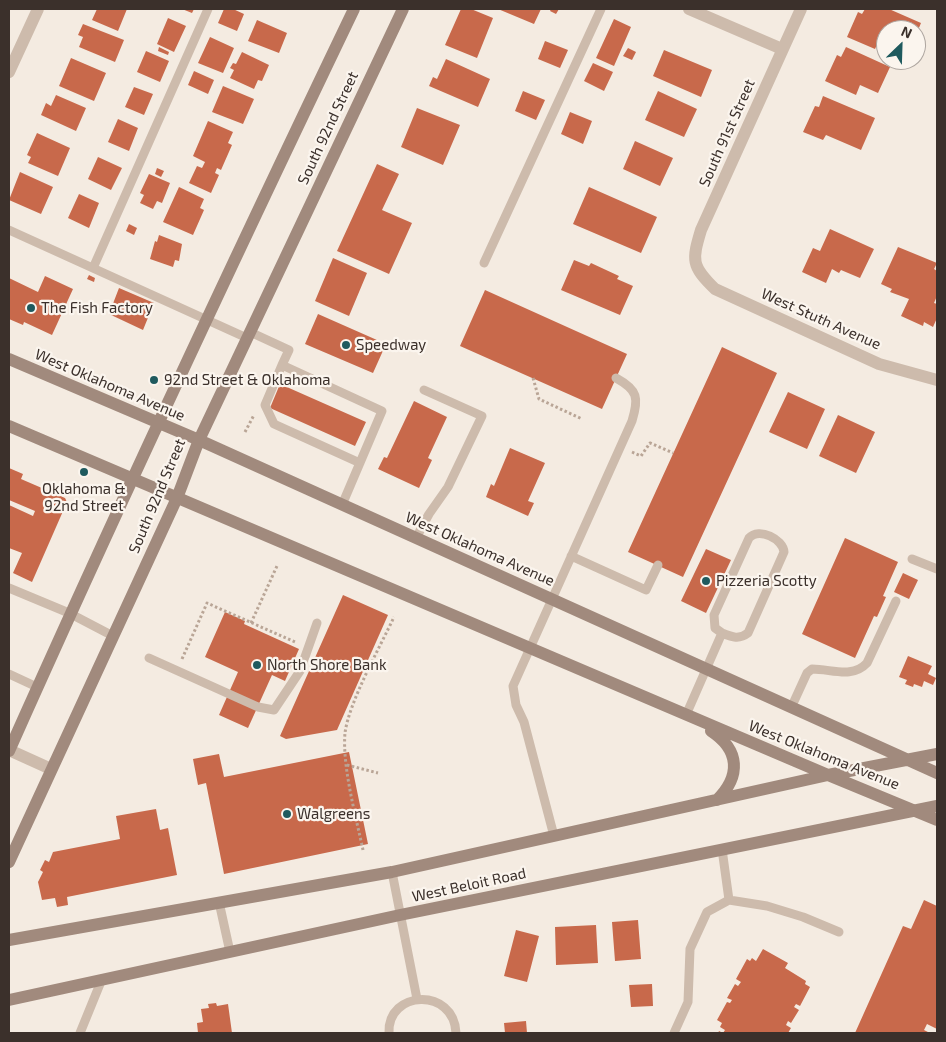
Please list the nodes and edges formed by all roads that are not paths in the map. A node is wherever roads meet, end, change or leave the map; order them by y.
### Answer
1 (38, 9) edge
2 (208, 9) edge
3 (354, 9) edge
4 (402, 9) edge
5 (601, 9) edge
6 (689, 9) edge
7 (801, 9) edge
8 (782, 49) junction
9 (9, 72) edge
10 (9, 230) edge
11 (484, 263) dead end
12 (93, 268) junction
13 (698, 273) joint
14 (205, 319) junction
15 (249, 335) junction
16 (9, 359) edge
17 (282, 365) junction
18 (616, 378) dead end
19 (937, 380) edge
20 (424, 390) dead end
21 (157, 422) junction
22 (9, 426) edge
23 (198, 440) junction
24 (360, 463) junction
25 (132, 479) junction
26 (176, 498) junction
27 (342, 505) junction
28 (416, 538) junction
29 (571, 556) junction
30 (912, 559) dead end
31 (658, 565) dead end
32 (937, 570) edge
33 (9, 588) edge
34 (552, 599) junction
35 (896, 601) dead end
36 (69, 613) junction
37 (317, 623) dead end
38 (722, 633) junction
39 (112, 636) junction
40 (529, 648) junction
41 (150, 658) dead end
42 (706, 668) junction
43 (9, 674) edge
44 (37, 687) junction
45 (791, 708) junction
46 (686, 715) junction
47 (9, 751) edge
48 (937, 754) edge
49 (907, 760) junction
50 (51, 769) junction
51 (937, 773) edge
52 (828, 775) junction
53 (717, 800) junction
54 (937, 806) edge
55 (916, 810) junction
56 (937, 820) edge
57 (554, 836) junction
58 (722, 849) junction
59 (9, 862) edge
60 (392, 872) junction
61 (729, 900) junction
62 (219, 902) junction
63 (400, 916) junction
64 (839, 932) dead end
65 (9, 940) edge
66 (230, 952) junction
67 (102, 980) junction
68 (416, 999) junction
69 (9, 1000) edge
70 (80, 1032) edge
71 (69, 1033) edge
72 (389, 1033) edge
73 (456, 1033) edge
74 (674, 1033) edge

1 - 9 street
2 - 12 lane
3 - 14 main road, South 92nd Street
4 - 15 main road, South 92nd Street
5 - 11 lane
6 - 8 street
7 - 8 street, South 91st Street
8 - 13 street, South 91st Street
10 - 12 lane
12 - 14 lane
13 - 19 street, West Stuth Avenue
14 - 15 lane
14 - 21 main road, South 92nd Street
15 - 17 lane
15 - 23 main road, South 92nd Street
16 - 21 main road, West Oklahoma Avenue
17 - 24 lane
17 - 24 lane
18 - 29 lane
20 - 28 lane
21 - 23 main road, West Oklahoma Avenue
21 - 25 main road, South 92nd Street
22 - 25 main road, West Oklahoma Avenue
23 - 26 main road, South 92nd Street
23 - 27 main road, West Oklahoma Avenue
24 - 27 lane
25 - 26 main road, West Oklahoma Avenue
25 - 36 main road, South 92nd Street
26 - 39 main road, South 92nd Street
26 - 40 main road, West Oklahoma Avenue
27 - 28 main road, West Oklahoma Avenue
28 - 34 main road, West Oklahoma Avenue
29 - 31 lane
29 - 34 lane
30 - 32 lane
33 - 36 lane
34 - 40 lane
34 - 42 main road, West Oklahoma Avenue
35 - 45 lane
36 - 39 lane
36 - 44 main road, South 92nd Street
37 - 41 lane
38 - 38 lane
38 - 42 lane
39 - 50 main road, South 92nd Street
40 - 46 main road, West Oklahoma Avenue
40 - 57 lane
42 - 45 main road, West Oklahoma Avenue
42 - 46 lane
43 - 44 lane
44 - 47 main road, South 92nd Street
45 - 49 main road, West Oklahoma Avenue
46 - 52 main road, West Oklahoma Avenue
46 - 53 main road
47 - 50 street
48 - 49 main road, West Beloit Road
49 - 51 main road, West Oklahoma Avenue
49 - 52 main road, West Beloit Road
50 - 59 main road, South 92nd Street
52 - 53 main road, West Beloit Road
52 - 55 main road, West Oklahoma Avenue
53 - 57 main road, West Beloit Road
54 - 55 main road, West Beloit Road
55 - 56 main road, West Oklahoma Avenue
55 - 58 main road, West Beloit Road
57 - 60 main road, West Beloit Road
58 - 61 lane
58 - 63 main road, West Beloit Road
60 - 62 main road, West Beloit Road
60 - 63 lane
61 - 64 lane
61 - 74 lane
62 - 65 main road, West Beloit Road
62 - 66 lane
63 - 66 main road, West Beloit Road
63 - 68 lane
66 - 67 main road, West Beloit Road
67 - 69 main road, West Beloit Road
67 - 70 lane
68 - 72 lane
68 - 73 lane
70 - 71 lane

